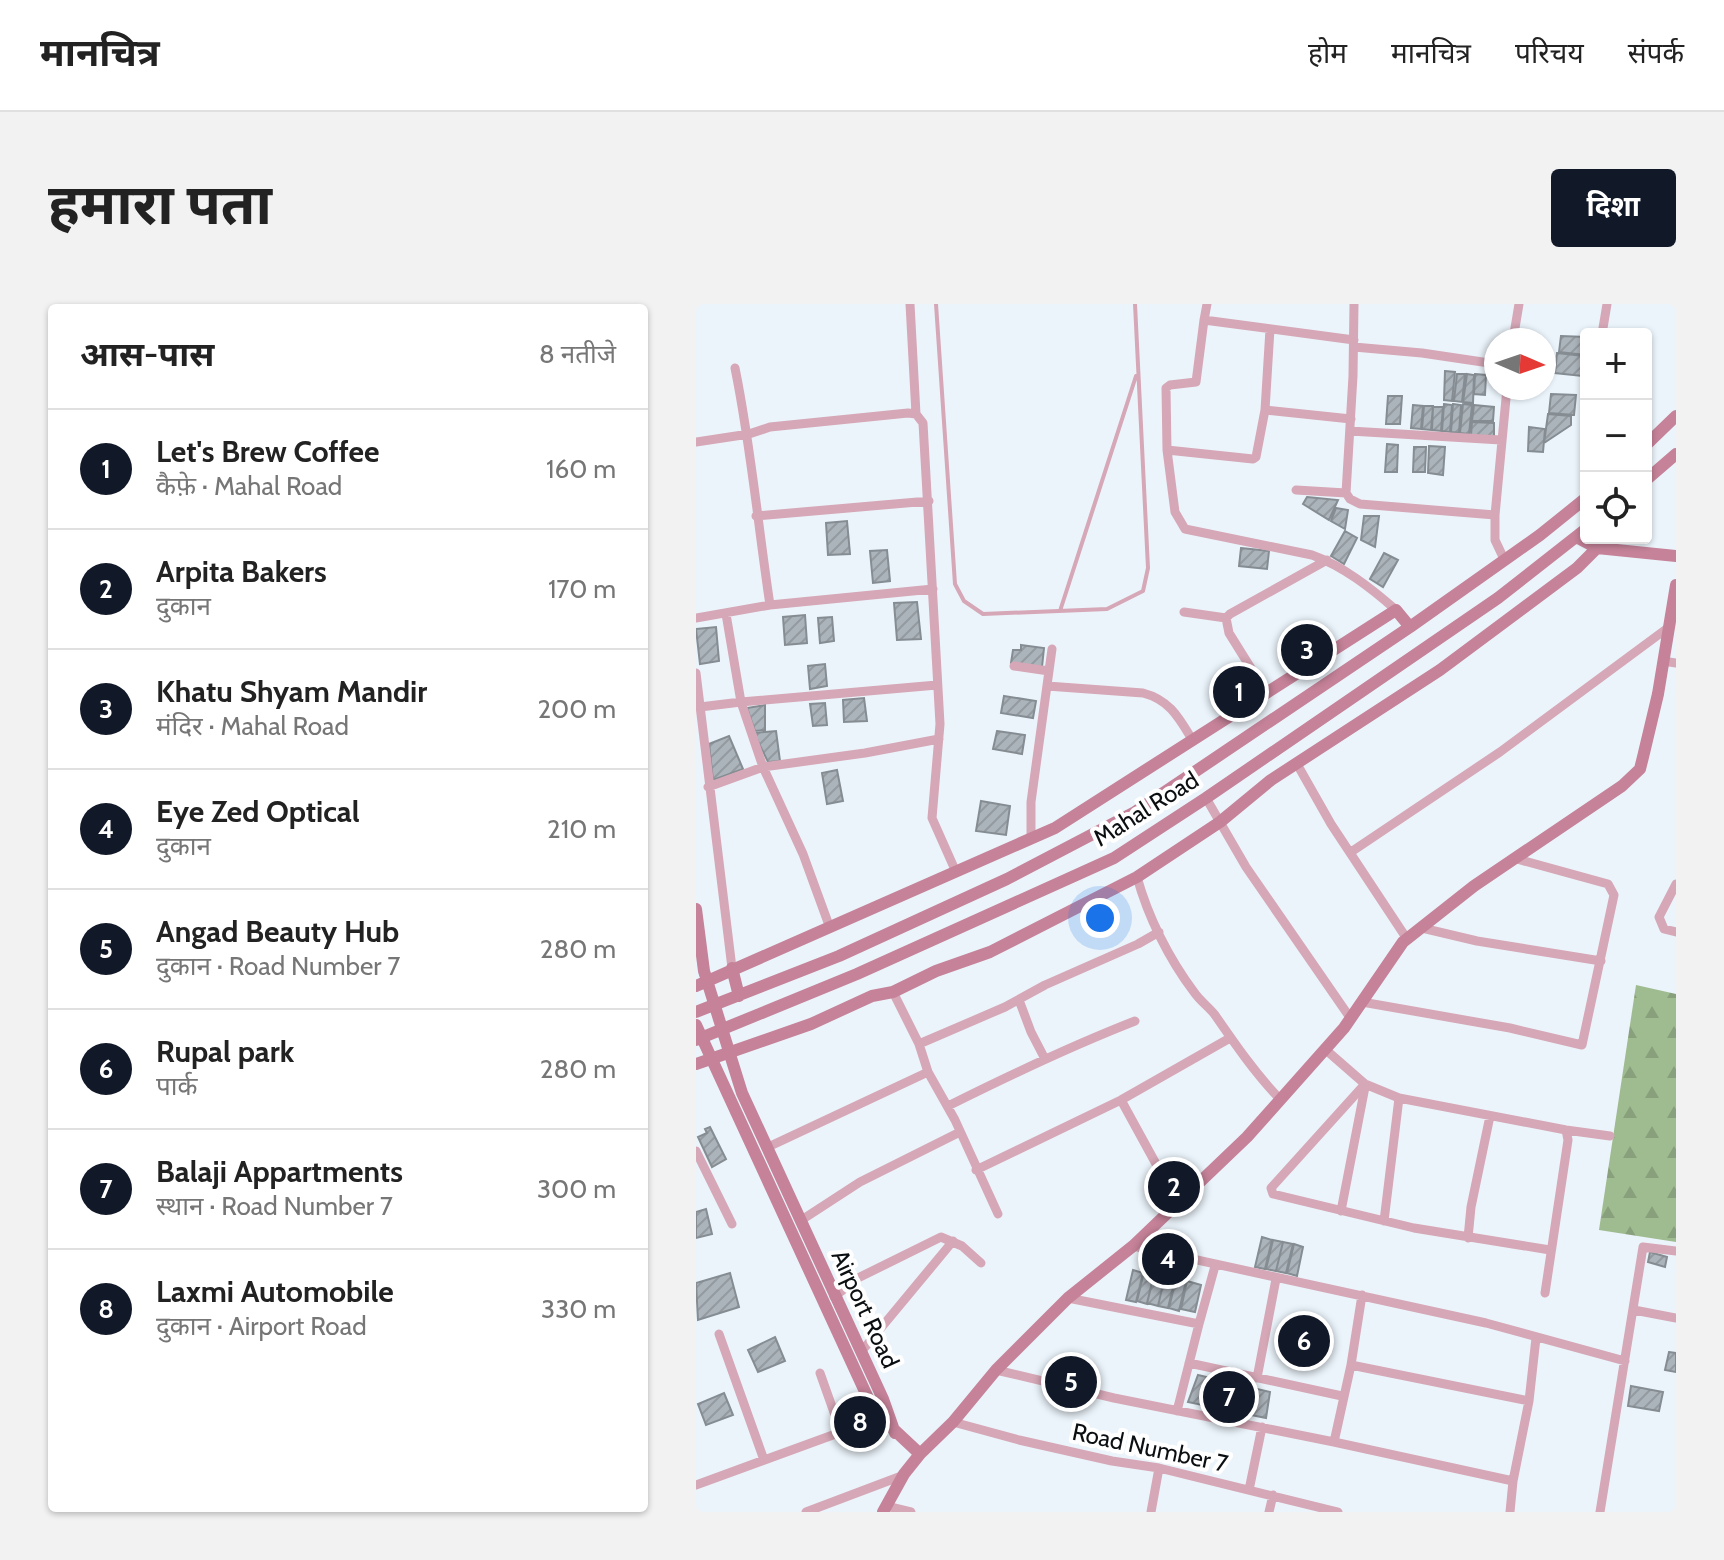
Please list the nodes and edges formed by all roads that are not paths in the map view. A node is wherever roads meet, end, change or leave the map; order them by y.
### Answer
1 (910, 304) edge
2 (936, 304) edge
3 (1135, 304) edge
4 (1207, 304) edge
5 (1354, 304) edge
6 (1519, 304) edge
7 (1607, 304) edge
8 (1204, 320) junction
9 (1515, 328) edge
10 (1603, 328) edge
11 (1270, 329) junction
12 (1354, 343) junction
13 (1484, 362) edge
14 (735, 368) dead end
15 (1138, 370) junction
16 (1506, 400) edge
17 (1265, 410) junction
18 (916, 414) junction
19 (1676, 416) edge
20 (1351, 419) junction
21 (1350, 431) junction
22 (749, 434) junction
23 (1652, 439) edge
24 (1501, 440) junction
25 (696, 442) edge
26 (1167, 450) junction
27 (1676, 454) edge
28 (1652, 475) edge
29 (1296, 490) dead end
30 (1346, 493) junction
31 (929, 501) junction
32 (1580, 503) edge
33 (1495, 515) junction
34 (756, 516) junction
35 (1580, 534) edge
36 (1593, 544) edge
37 (1597, 548) junction
38 (1676, 556) edge
39 (1504, 559) junction
40 (1327, 560) junction
41 (1676, 585) edge
42 (933, 589) junction
43 (770, 605) junction
44 (1396, 610) junction
45 (1060, 611) junction
46 (1184, 612) dead end
47 (726, 614) junction
48 (696, 618) edge
49 (1226, 618) junction
50 (1410, 627) junction
51 (1669, 627) junction
52 (1052, 649) dead end
53 (1670, 662) edge
54 (1014, 666) dead end
55 (1049, 671) junction
56 (696, 673) edge
57 (937, 685) junction
58 (1047, 686) junction
59 (1267, 694) junction
60 (741, 702) junction
61 (700, 707) junction
62 (939, 739) junction
63 (1193, 741) junction
64 (1297, 764) junction
65 (763, 767) junction
66 (708, 787) junction
67 (1206, 798) junction
68 (1220, 822) junction
69 (1031, 839) junction
70 (1351, 852) junction
71 (1517, 859) junction
72 (956, 872) junction
73 (1137, 877) junction
74 (1676, 884) edge
75 (696, 909) edge
76 (830, 928) junction
77 (1422, 928) junction
78 (1159, 932) junction
79 (1676, 932) edge
80 (1407, 939) junction
81 (1601, 961) junction
82 (732, 968) junction
83 (702, 983) edge
84 (893, 992) junction
85 (739, 996) junction
86 (1019, 1000) junction
87 (1362, 1002) junction
88 (715, 1006) junction
89 (696, 1012) edge
90 (1351, 1019) junction
91 (1135, 1021) dead end
92 (696, 1025) edge
93 (722, 1027) junction
94 (1230, 1038) junction
95 (698, 1039) edge
96 (919, 1044) junction
97 (1326, 1050) junction
98 (728, 1053) junction
99 (711, 1059) junction
100 (1045, 1059) junction
101 (696, 1064) edge
102 (928, 1072) junction
103 (1365, 1084) junction
104 (1279, 1098) junction
105 (1399, 1098) junction
106 (1121, 1100) junction
107 (948, 1106) junction
108 (1490, 1116) junction
109 (1566, 1130) junction
110 (960, 1132) junction
111 (1610, 1136) dead end
112 (766, 1148) junction
113 (696, 1151) edge
114 (976, 1170) junction
115 (1178, 1204) junction
116 (1341, 1211) junction
117 (998, 1214) dead end
118 (800, 1221) junction
119 (1384, 1221) junction
120 (732, 1224) dead end
121 (1468, 1238) junction
122 (953, 1241) junction
123 (1133, 1246) junction
124 (1550, 1250) junction
125 (1676, 1251) edge
126 (981, 1263) dead end
127 (1215, 1266) junction
128 (1276, 1279) junction
129 (1545, 1293) dead end
130 (1362, 1295) junction
131 (834, 1297) junction
132 (1068, 1298) junction
133 (1634, 1310) junction
134 (1676, 1318) edge
135 (1199, 1324) junction
136 (719, 1334) dead end
137 (1536, 1338) junction
138 (861, 1352) junction
139 (1625, 1361) junction
140 (1189, 1363) junction
141 (1351, 1365) junction
142 (996, 1370) junction
143 (820, 1373) dead end
144 (1257, 1378) junction
145 (1342, 1396) junction
146 (1529, 1401) junction
147 (1177, 1411) junction
148 (953, 1422) junction
149 (1262, 1427) junction
150 (895, 1433) junction
151 (1334, 1442) junction
152 (920, 1454) junction
153 (764, 1460) junction
154 (1159, 1468) junction
155 (904, 1474) junction
156 (1513, 1481) junction
157 (696, 1485) edge
158 (1249, 1490) junction
159 (1273, 1495) junction
160 (884, 1509) edge
161 (806, 1512) edge
162 (911, 1512) edge
163 (1151, 1512) edge
164 (1269, 1512) edge
165 (1338, 1512) edge
166 (1510, 1512) edge
167 (1600, 1512) edge

1 - 18 street
2 - 45 lane
3 - 15 lane
4 - 8 street
5 - 12 street
6 - 9 street
7 - 10 street
8 - 11 street
8 - 26 street
11 - 12 street
11 - 17 street
12 - 13 street
12 - 20 street
14 - 22 street
15 - 45 lane
15 - 45 lane
16 - 24 street
17 - 20 street
17 - 26 street
18 - 22 street
18 - 31 street
19 - 23 street
20 - 21 street
21 - 24 street
21 - 30 street
22 - 25 street
22 - 34 street
24 - 33 street
26 - 40 street
27 - 28 street
29 - 30 street
30 - 33 street
31 - 34 street
31 - 42 street
32 - 39 street, Mahal Road
33 - 39 street
34 - 43 street
35 - 67 street, Mahal Road
36 - 37 street
37 - 38 street
37 - 64 street
39 - 50 street, Mahal Road
40 - 44 street
40 - 49 street
41 - 51 street
42 - 43 street
42 - 57 street
43 - 47 street
44 - 50 street
44 - 59 street
46 - 49 street
47 - 48 street
47 - 60 street
49 - 59 street
50 - 85 street, Mahal Road
51 - 53 street
51 - 70 street
52 - 55 street
53 - 71 street
54 - 55 street
55 - 58 street
56 - 61 street
57 - 60 street
57 - 62 street
58 - 63 street
58 - 69 street
59 - 63 street
60 - 61 street
60 - 65 street
61 - 66 street
62 - 65 street
62 - 72 street
63 - 69 street
64 - 68 street
64 - 70 street
65 - 66 street
65 - 76 street
66 - 82 street
67 - 68 street
67 - 93 street, Mahal Road
68 - 73 street
68 - 90 street
69 - 72 street
70 - 80 street
71 - 77 street
71 - 81 street
72 - 76 street
73 - 78 street
73 - 84 street
74 - 79 street
75 - 83 street, Airport Road
76 - 82 street
77 - 80 street
77 - 81 street
78 - 86 street
78 - 94 street
80 - 87 street
81 - 87 street
82 - 83 street
82 - 85 street
83 - 88 street, Airport Road
84 - 96 street
84 - 98 street
85 - 88 street, Mahal Road
86 - 96 street
86 - 100 street
87 - 90 street
88 - 89 street, Mahal Road
88 - 93 street, Airport Road
90 - 97 street
91 - 100 street
92 - 95 street, Airport Road
93 - 95 street, Mahal Road
93 - 98 street, Airport Road
94 - 104 street
94 - 106 street
95 - 99 street, Airport Road
96 - 102 street
97 - 103 street
97 - 104 street
98 - 99 street
98 - 112 street, Airport Road
99 - 101 street
99 - 150 street, Airport Road
100 - 107 street
102 - 107 street
102 - 112 street
103 - 105 street
103 - 116 street
103 - 116 street
104 - 115 street
105 - 108 street
105 - 119 street
106 - 114 street
106 - 115 street
107 - 110 street
108 - 109 street
108 - 121 street
109 - 111 street
109 - 124 street
110 - 114 street
110 - 118 street
112 - 118 street, Airport Road
113 - 120 street
114 - 117 street
115 - 123 street
116 - 119 street
118 - 131 street, Airport Road
119 - 121 street
121 - 124 street
122 - 126 street
122 - 131 street
122 - 138 street
123 - 127 street
123 - 132 street
124 - 129 street
125 - 133 street
127 - 128 street
127 - 135 street
128 - 130 street
128 - 144 street
130 - 137 street
130 - 141 street
131 - 138 street, Airport Road
132 - 135 street
132 - 142 street
133 - 134 street
133 - 139 street
135 - 140 street
136 - 153 street
137 - 139 street
137 - 146 street
138 - 150 street, Airport Road
139 - 167 street
140 - 144 street
140 - 147 street
141 - 145 street
141 - 146 street
142 - 147 street
142 - 148 street
143 - 153 street
144 - 145 street
145 - 151 street
146 - 156 street
147 - 149 street
148 - 152 street
148 - 154 street, Road Number 7
149 - 151 street
149 - 158 street
150 - 152 street
151 - 156 street
152 - 155 street
153 - 157 street
154 - 158 street, Road Number 7
154 - 163 street
155 - 160 street
155 - 161 street
156 - 166 street
158 - 159 street, Road Number 7
159 - 164 street
159 - 165 street, Road Number 7
160 - 162 street

